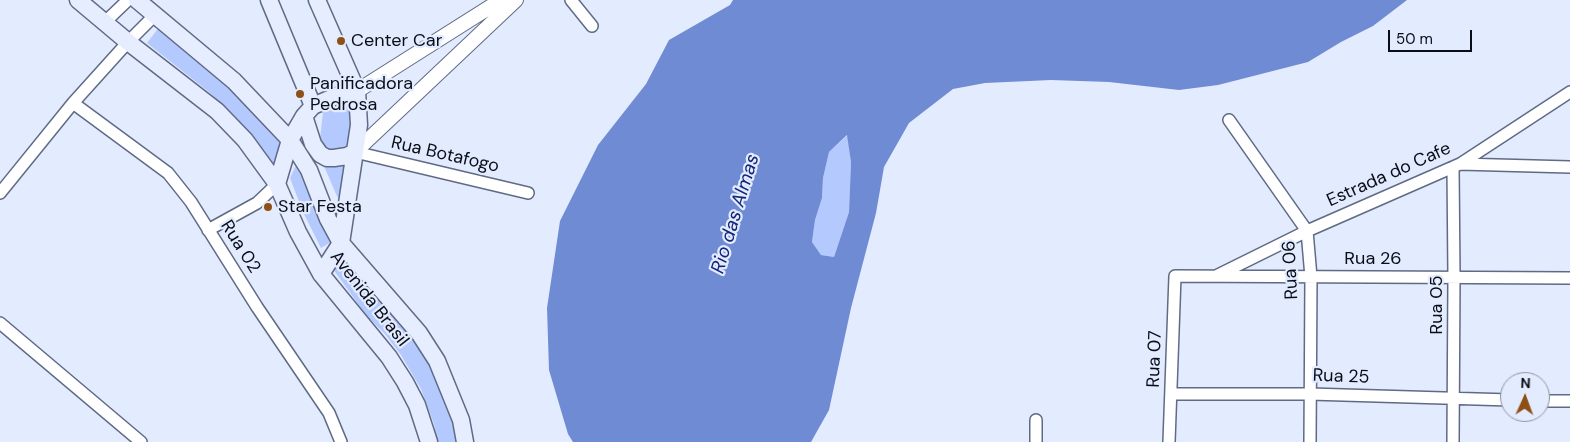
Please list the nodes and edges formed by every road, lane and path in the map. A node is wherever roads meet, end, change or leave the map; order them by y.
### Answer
1 (78, 0) edge
2 (128, 0) edge
3 (137, 0) edge
4 (269, 0) edge
5 (317, 0) edge
6 (501, 0) edge
7 (516, 0) edge
8 (571, 0) edge
9 (154, 16) junction
10 (105, 22) junction
11 (592, 26) dead end
12 (128, 42) junction
13 (357, 92) junction
14 (1570, 92) edge
15 (73, 103) junction
16 (308, 111) junction
17 (1229, 120) dead end
18 (290, 140) junction
19 (355, 152) junction
20 (1456, 165) junction
21 (1570, 167) edge
22 (277, 184) junction
23 (0, 193) edge
24 (528, 193) dead end
25 (208, 230) junction
26 (1307, 231) junction
27 (341, 243) junction
28 (321, 274) junction
29 (1175, 276) joint
30 (1214, 276) junction
31 (1311, 277) junction
32 (1454, 277) junction
33 (1570, 278) edge
34 (0, 324) edge
35 (1171, 394) junction
36 (1310, 394) junction
37 (1454, 399) junction
38 (1500, 400) edge
39 (1550, 401) edge
40 (1570, 401) edge
41 (1036, 420) dead end
42 (141, 442) edge
43 (341, 442) edge
44 (429, 442) edge
45 (465, 442) edge
46 (1036, 442) edge
47 (1170, 442) edge
48 (1310, 442) edge
49 (1454, 442) edge

1 - 10 main road, Avenida Brasil
2 - 10 street
3 - 9 main road, Avenida Brasil
4 - 16 main road
5 - 13 main road
6 - 13 street
7 - 19 street
8 - 11 street
9 - 12 street
9 - 18 main road, Avenida Brasil
10 - 12 main road, Avenida Brasil
12 - 15 street
12 - 22 main road, Avenida Brasil
13 - 16 main road
13 - 19 main road
14 - 20 street, Estrada do Cafe
15 - 23 street
15 - 25 street, Rua 02
16 - 18 main road
16 - 19 main road
17 - 26 street, Rua 06
18 - 22 main road
18 - 27 main road, Avenida Brasil
19 - 24 street, Rua Botafogo
19 - 27 main road
20 - 21 street
20 - 26 street, Estrada do Cafe
20 - 32 street, Rua 05
22 - 25 street
22 - 28 main road, Avenida Brasil
25 - 43 street, Rua 02
26 - 30 street, Estrada do Cafe
26 - 31 street, Rua 06
27 - 28 main road
27 - 45 main road, Avenida Brasil
28 - 44 main road, Avenida Brasil
29 - 30 street, Rua 26
29 - 35 street, Rua 07
30 - 31 street, Rua 26
31 - 32 street, Rua 26
31 - 36 street, Rua 06
32 - 33 street, Rua 26
32 - 37 street, Rua 05
34 - 42 street
35 - 36 street, Rua 25
35 - 47 street, Rua 07
36 - 37 street, Rua 25
36 - 48 street, Rua 06
37 - 38 street, Rua 25
37 - 49 street, Rua 05
39 - 40 street
41 - 46 street

